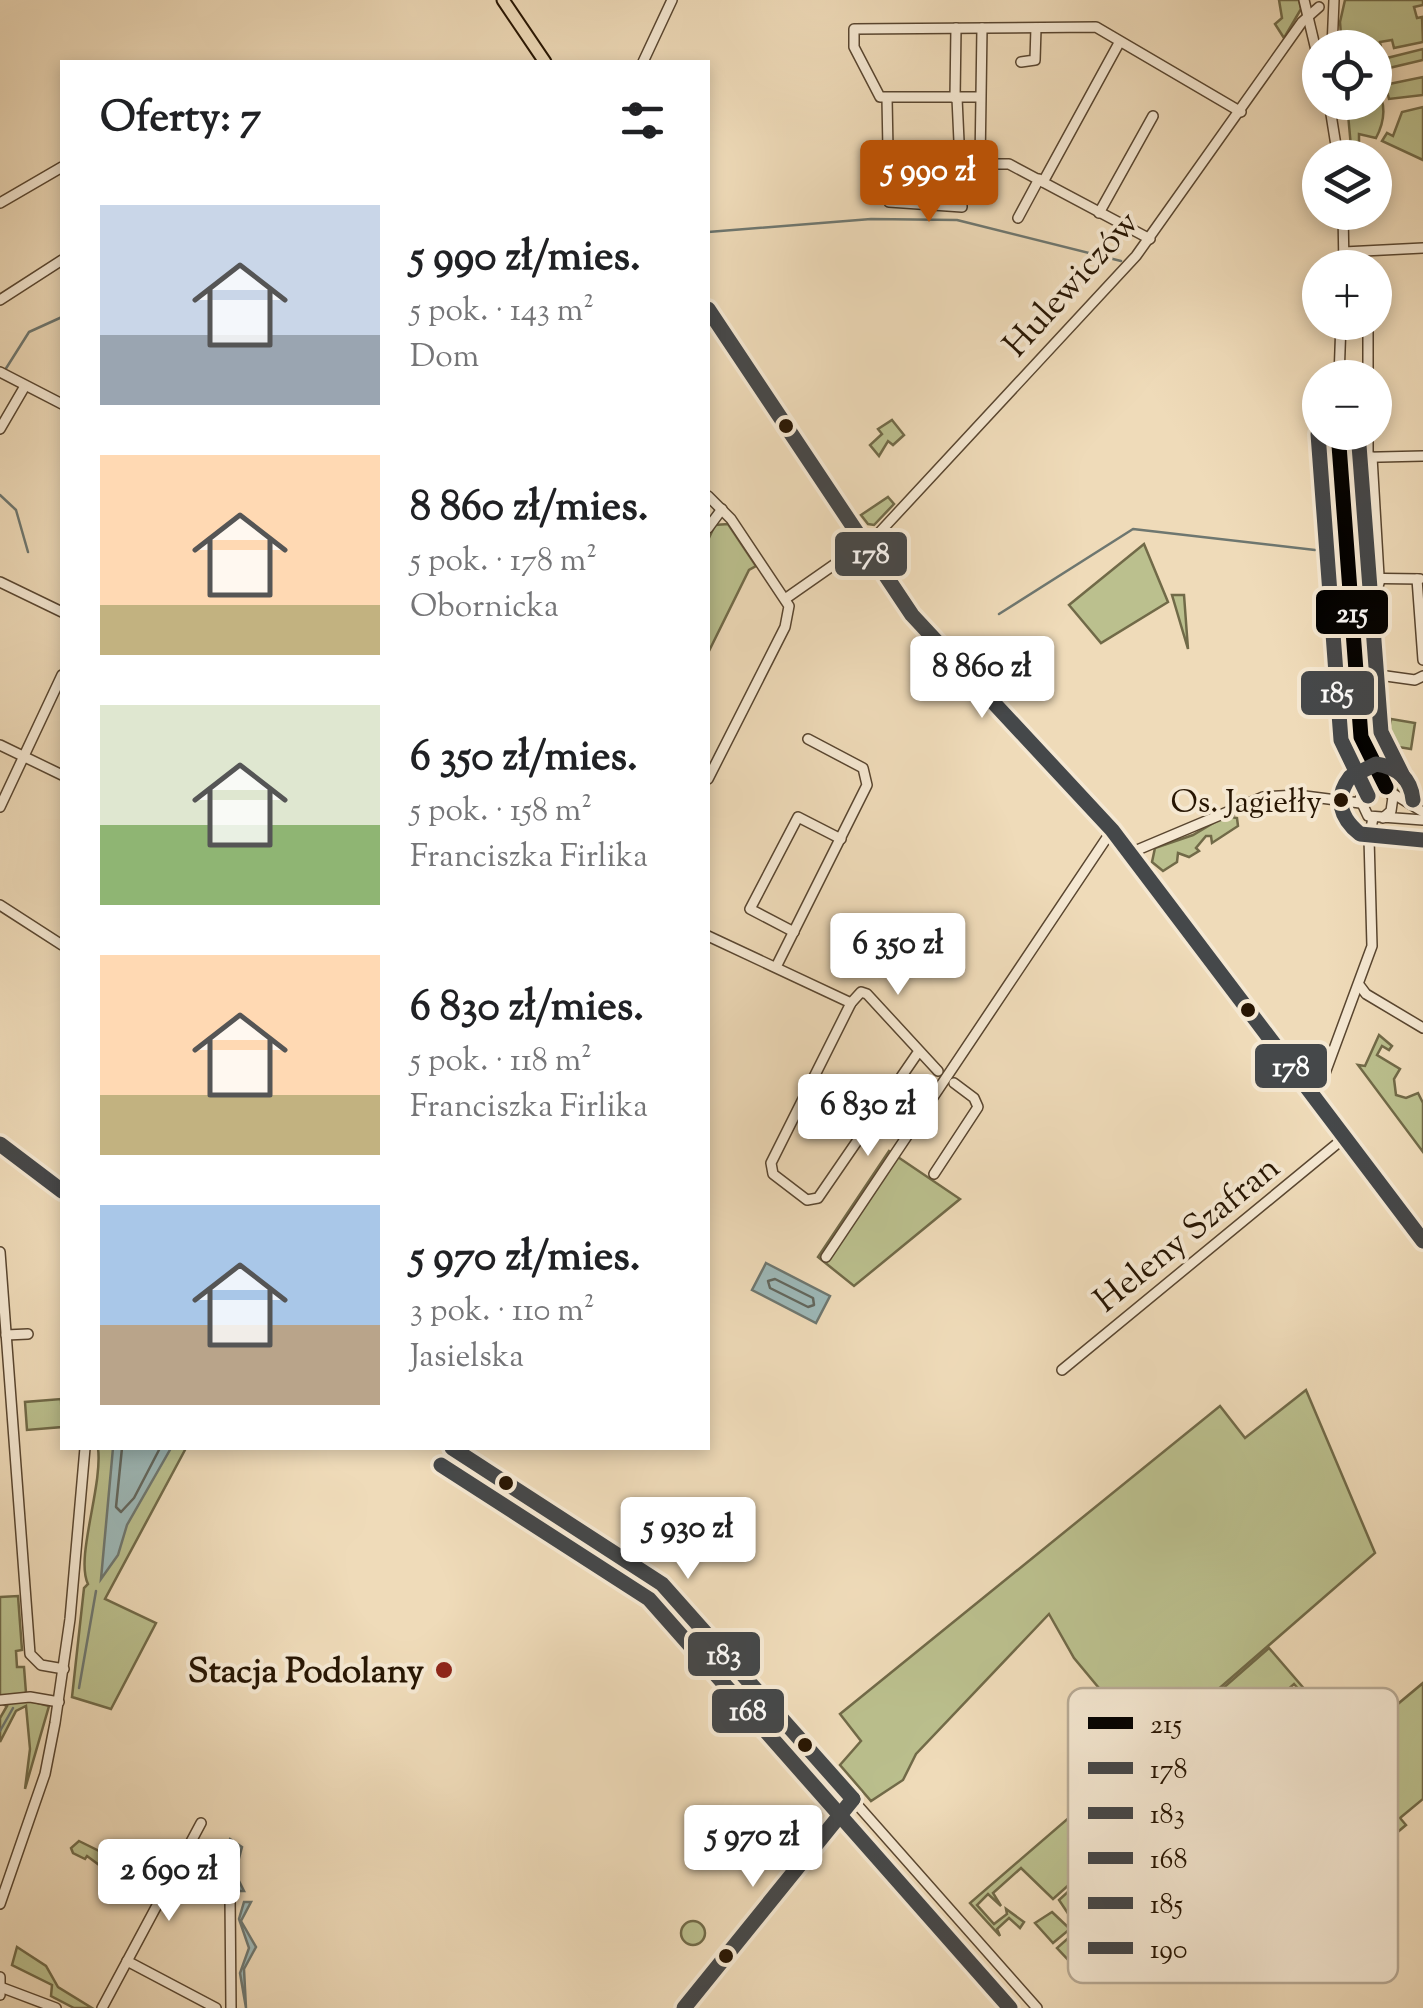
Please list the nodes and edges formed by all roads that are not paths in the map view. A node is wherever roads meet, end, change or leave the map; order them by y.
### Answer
1 (503, 0) edge
2 (672, 0) edge
3 (1305, 0) edge
4 (1334, 0) edge
5 (1319, 6) junction
6 (1308, 17) junction
7 (956, 28) junction
8 (982, 28) junction
9 (1036, 28) junction
10 (1311, 30) edge
11 (1333, 30) edge
12 (1292, 36) junction
13 (1302, 37) edge
14 (1120, 43) junction
15 (543, 60) edge
16 (644, 60) edge
17 (1021, 62) dead end
18 (980, 97) junction
19 (888, 98) junction
20 (956, 98) junction
21 (1241, 112) junction
22 (1153, 116) dead end
23 (60, 167) edge
24 (1041, 180) junction
25 (0, 204) edge
26 (1098, 212) junction
27 (1018, 218) dead end
28 (1150, 239) junction
29 (1423, 248) edge
30 (1392, 251) edge
31 (60, 261) edge
32 (0, 300) edge
33 (710, 312) edge
34 (0, 372) edge
35 (25, 386) junction
36 (60, 403) edge
37 (0, 429) edge
38 (1338, 450) edge
39 (1369, 450) edge
40 (1423, 456) edge
41 (1370, 457) junction
42 (1338, 458) junction
43 (710, 498) edge
44 (722, 509) junction
45 (710, 525) edge
46 (862, 544) junction
47 (1347, 578) junction
48 (1380, 578) junction
49 (1420, 579) edge
50 (0, 582) edge
51 (787, 602) junction
52 (60, 611) edge
53 (1423, 660) edge
54 (1423, 676) edge
55 (60, 680) edge
56 (1361, 737) junction
57 (808, 739) dead end
58 (0, 746) edge
59 (24, 756) junction
60 (60, 774) edge
61 (710, 775) edge
62 (1389, 790) junction
63 (1362, 798) junction
64 (0, 807) edge
65 (1423, 812) edge
66 (1378, 818) junction
67 (1423, 820) edge
68 (1112, 830) junction
69 (841, 839) junction
70 (1130, 853) junction
71 (0, 905) edge
72 (794, 932) junction
73 (710, 937) edge
74 (60, 944) edge
75 (776, 967) junction
76 (1360, 986) junction
77 (851, 1003) junction
78 (1423, 1028) edge
79 (919, 1051) junction
80 (938, 1070) dead end
81 (954, 1083) dead end
82 (1309, 1092) junction
83 (1344, 1138) junction
84 (4, 1148) edge
85 (0, 1160) edge
86 (934, 1174) dead end
87 (60, 1189) edge
88 (1423, 1240) edge
89 (0, 1252) edge
90 (826, 1256) dead end
91 (28, 1334) dead end
92 (6, 1335) junction
93 (1062, 1370) dead end
94 (86, 1450) edge
95 (455, 1450) edge
96 (64, 1669) junction
97 (0, 1700) edge
98 (59, 1702) junction
99 (853, 1799) junction
100 (201, 1823) dead end
101 (173, 1877) junction
102 (0, 1904) edge
103 (127, 1961) junction
104 (0, 1976) edge
105 (2, 1991) edge
106 (56, 2008) edge
107 (102, 2008) edge
108 (216, 2008) edge
109 (231, 2008) edge
110 (684, 2008) edge
111 (1037, 2008) edge

1 - 15 main road
2 - 16 street
3 - 5 street
3 - 6 street
4 - 5 street
4 - 11 street
5 - 6 street, Hulewiczów
6 - 10 street
6 - 12 street, Hulewiczów
7 - 8 street
7 - 19 street
7 - 20 street
8 - 9 street
8 - 18 street
9 - 14 street
9 - 17 street
12 - 13 street
12 - 21 street, Hulewiczów
14 - 21 street
14 - 24 street
18 - 20 street
18 - 24 street
19 - 20 street
19 - 20 street
21 - 28 street, Hulewiczów
22 - 26 street
23 - 25 street
24 - 26 street
24 - 27 street
26 - 28 street
28 - 46 street, Hulewiczów
29 - 30 street
31 - 32 street
33 - 46 main road
34 - 35 street
35 - 36 street
35 - 37 street
38 - 42 street
39 - 41 street
40 - 41 street
41 - 42 street
41 - 48 street
42 - 47 street
43 - 44 street
44 - 45 street
44 - 51 street
46 - 51 street, Hulewiczów
46 - 68 main road
47 - 48 street
47 - 56 street
48 - 49 street
48 - 54 street
49 - 53 street
50 - 52 street
51 - 61 street
55 - 59 street
56 - 62 street
56 - 63 street
57 - 69 street
58 - 59 street
59 - 60 street
59 - 64 street
62 - 63 street
62 - 65 street
62 - 66 street
63 - 66 street
63 - 70 street
66 - 67 street
66 - 76 street
68 - 70 main road
68 - 90 street
69 - 72 street
69 - 72 street
70 - 82 main road
71 - 74 street
72 - 75 street
73 - 75 street
75 - 77 street
76 - 78 street
76 - 82 street
77 - 79 street
77 - 79 street
79 - 80 street
81 - 86 street
82 - 83 main road
83 - 88 main road
83 - 93 street, Heleny Szafran
84 - 85 street
84 - 87 street
89 - 92 street
91 - 92 street
92 - 96 street
94 - 96 street
95 - 99 street
96 - 98 street
97 - 98 street
98 - 102 street
99 - 110 street
99 - 111 street
100 - 101 street
101 - 103 street
101 - 109 street
103 - 107 street
103 - 108 street
104 - 105 street
105 - 106 street

